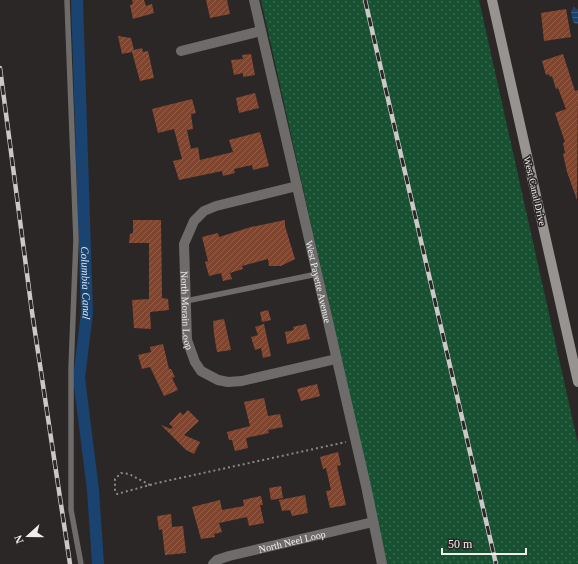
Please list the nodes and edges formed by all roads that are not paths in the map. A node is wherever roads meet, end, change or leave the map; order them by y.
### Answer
1 (67, 0) edge
2 (254, 0) edge
3 (492, 0) edge
4 (260, 31) junction
5 (181, 51) dead end
6 (298, 186) junction
7 (317, 274) junction
8 (186, 301) junction
9 (336, 359) junction
10 (578, 382) edge
11 (373, 522) junction
12 (81, 564) edge
13 (213, 564) edge
14 (382, 564) edge

1 - 12 lane
2 - 4 street, West Payette Avenue
3 - 10 street, West Canal Drive
4 - 5 street
4 - 6 street, West Payette Avenue
6 - 7 street, West Payette Avenue
6 - 8 street, North Morain Loop
7 - 8 lane
7 - 9 street, West Payette Avenue
8 - 9 street, North Morain Loop
9 - 11 street, West Payette Avenue
11 - 13 street, North Neel Loop
11 - 14 street, West Payette Avenue

